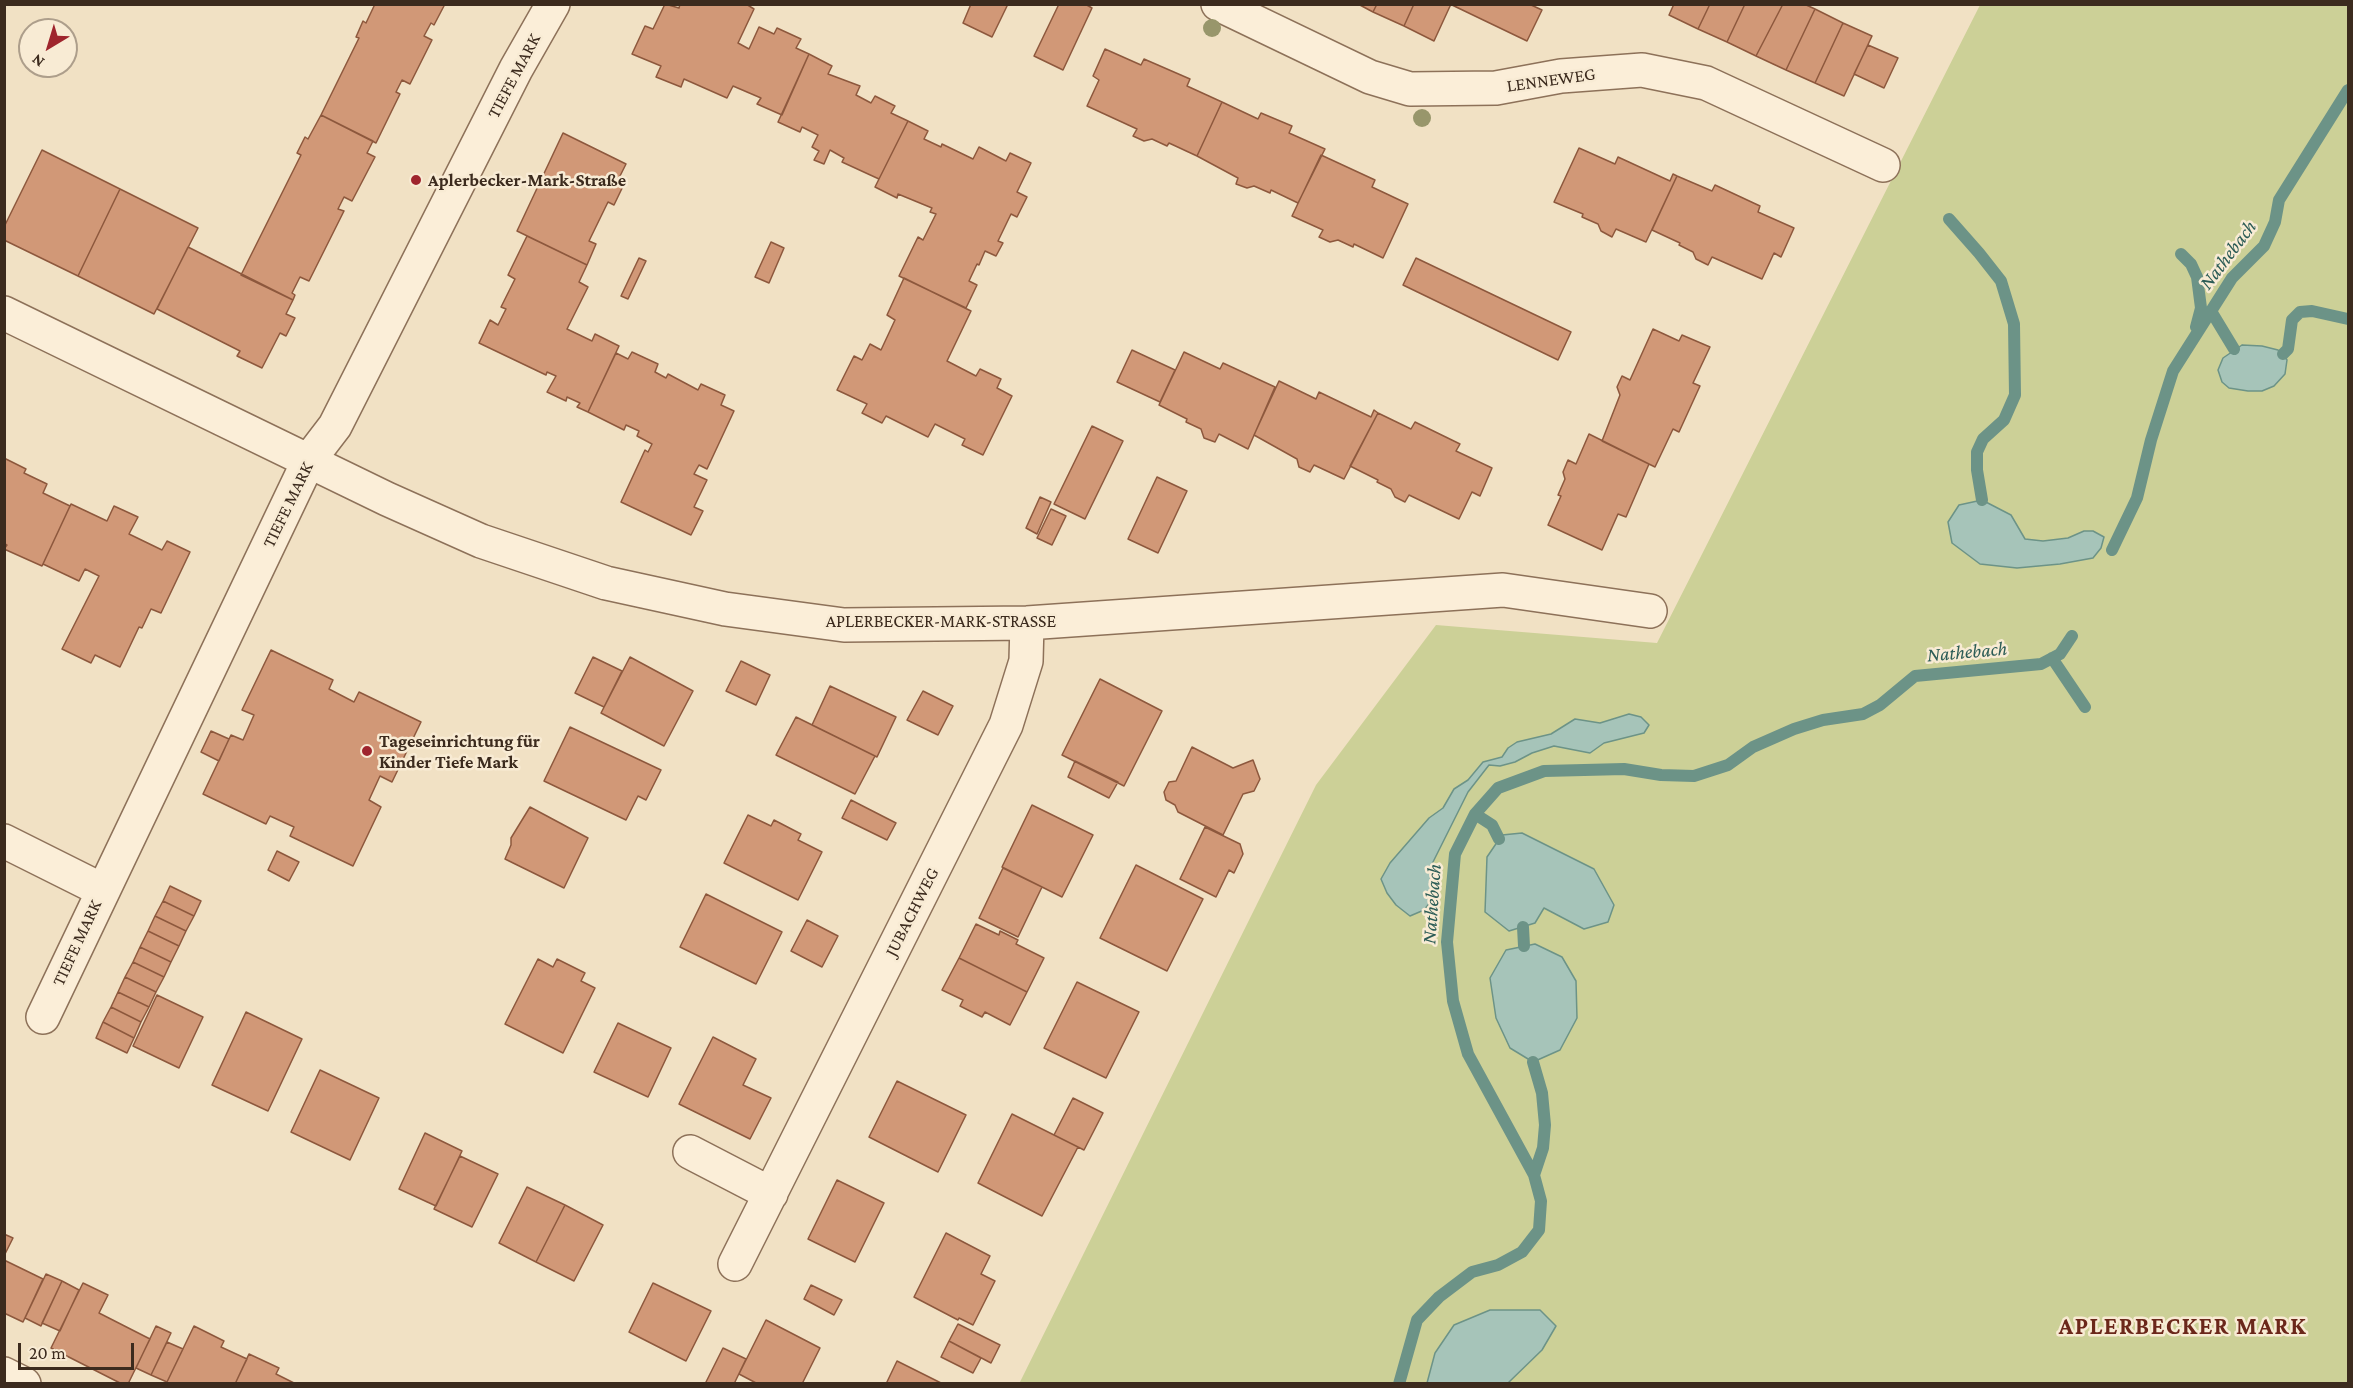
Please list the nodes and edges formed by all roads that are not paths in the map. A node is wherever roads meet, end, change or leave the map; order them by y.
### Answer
1 (553, 4) edge
2 (1218, 4) edge
3 (1883, 165) dead end
4 (4, 313) edge
5 (309, 460) junction
6 (1650, 611) dead end
7 (1027, 623) junction
8 (4, 841) edge
9 (102, 890) junction
10 (43, 1017) dead end
11 (690, 1152) dead end
12 (771, 1194) junction
13 (735, 1264) dead end
14 (4, 1374) edge
15 (24, 1383) edge

1 - 5 street, TIEFE MARK
2 - 3 street, LENNEWEG
4 - 5 street, APLERBECKER-MARK-STRASSE
5 - 7 street, APLERBECKER-MARK-STRASSE
5 - 9 street, TIEFE MARK
6 - 7 street, APLERBECKER-MARK-STRASSE
7 - 12 street, JUBACHWEG
8 - 9 street
9 - 10 street, TIEFE MARK
11 - 12 street
12 - 13 street, JUBACHWEG
14 - 15 street

